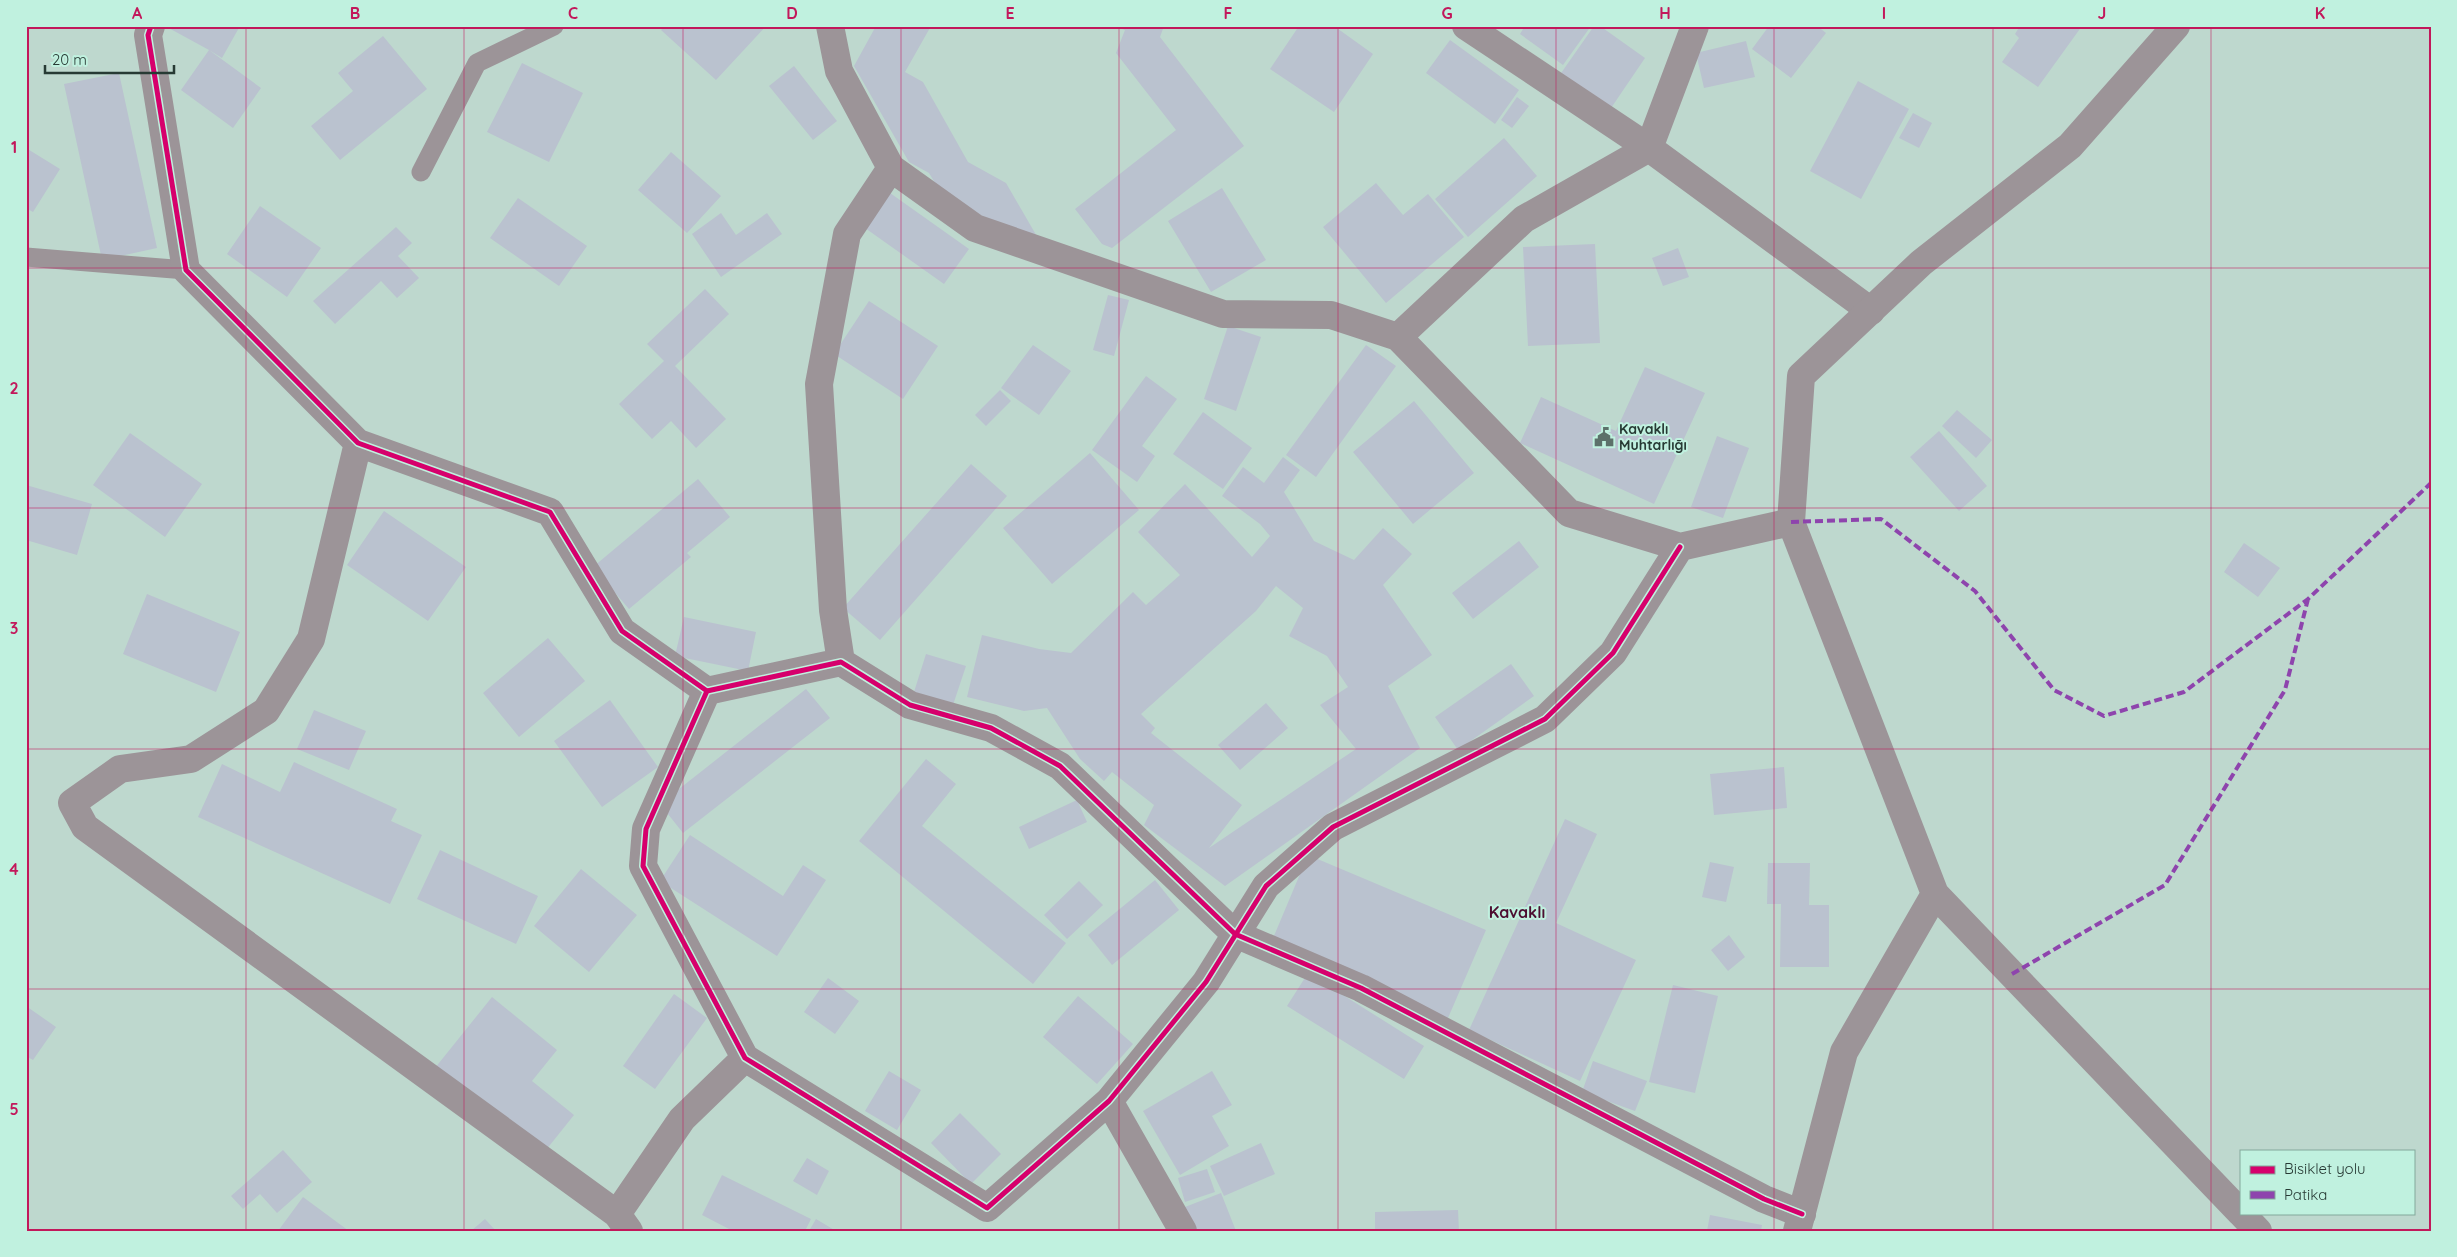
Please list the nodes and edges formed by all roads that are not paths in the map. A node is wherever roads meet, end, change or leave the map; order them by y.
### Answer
1 (151, 26) edge
2 (554, 26) edge
3 (830, 26) edge
4 (1466, 26) edge
5 (1695, 26) edge
6 (2166, 29) edge
7 (1650, 148) junction
8 (891, 168) junction
9 (421, 172) dead end
10 (26, 257) edge
11 (186, 270) junction
12 (1871, 311) junction
13 (1398, 337) junction
14 (358, 443) junction
15 (1791, 522) junction
16 (1680, 547) junction
17 (841, 662) junction
18 (706, 691) junction
19 (1935, 894) junction
20 (1235, 934) junction
21 (744, 1058) junction
22 (1109, 1101) junction
23 (2240, 1212) edge
24 (2242, 1214) edge
25 (623, 1222) edge
26 (1800, 1222) edge
27 (1183, 1231) edge
28 (2258, 1231) edge

1 - 11 street
2 - 9 lane
3 - 8 street
4 - 7 street
5 - 7 street
6 - 12 street
7 - 12 street
7 - 13 street
8 - 13 street
8 - 17 street
10 - 11 lane
11 - 14 street
12 - 15 street
13 - 16 street
14 - 18 street
14 - 25 street
15 - 16 street
15 - 19 street
16 - 20 street
17 - 18 street
17 - 20 street
18 - 21 street
19 - 23 street
19 - 26 street
20 - 22 street
20 - 26 street
21 - 22 street
21 - 25 street
22 - 27 street
24 - 28 street

